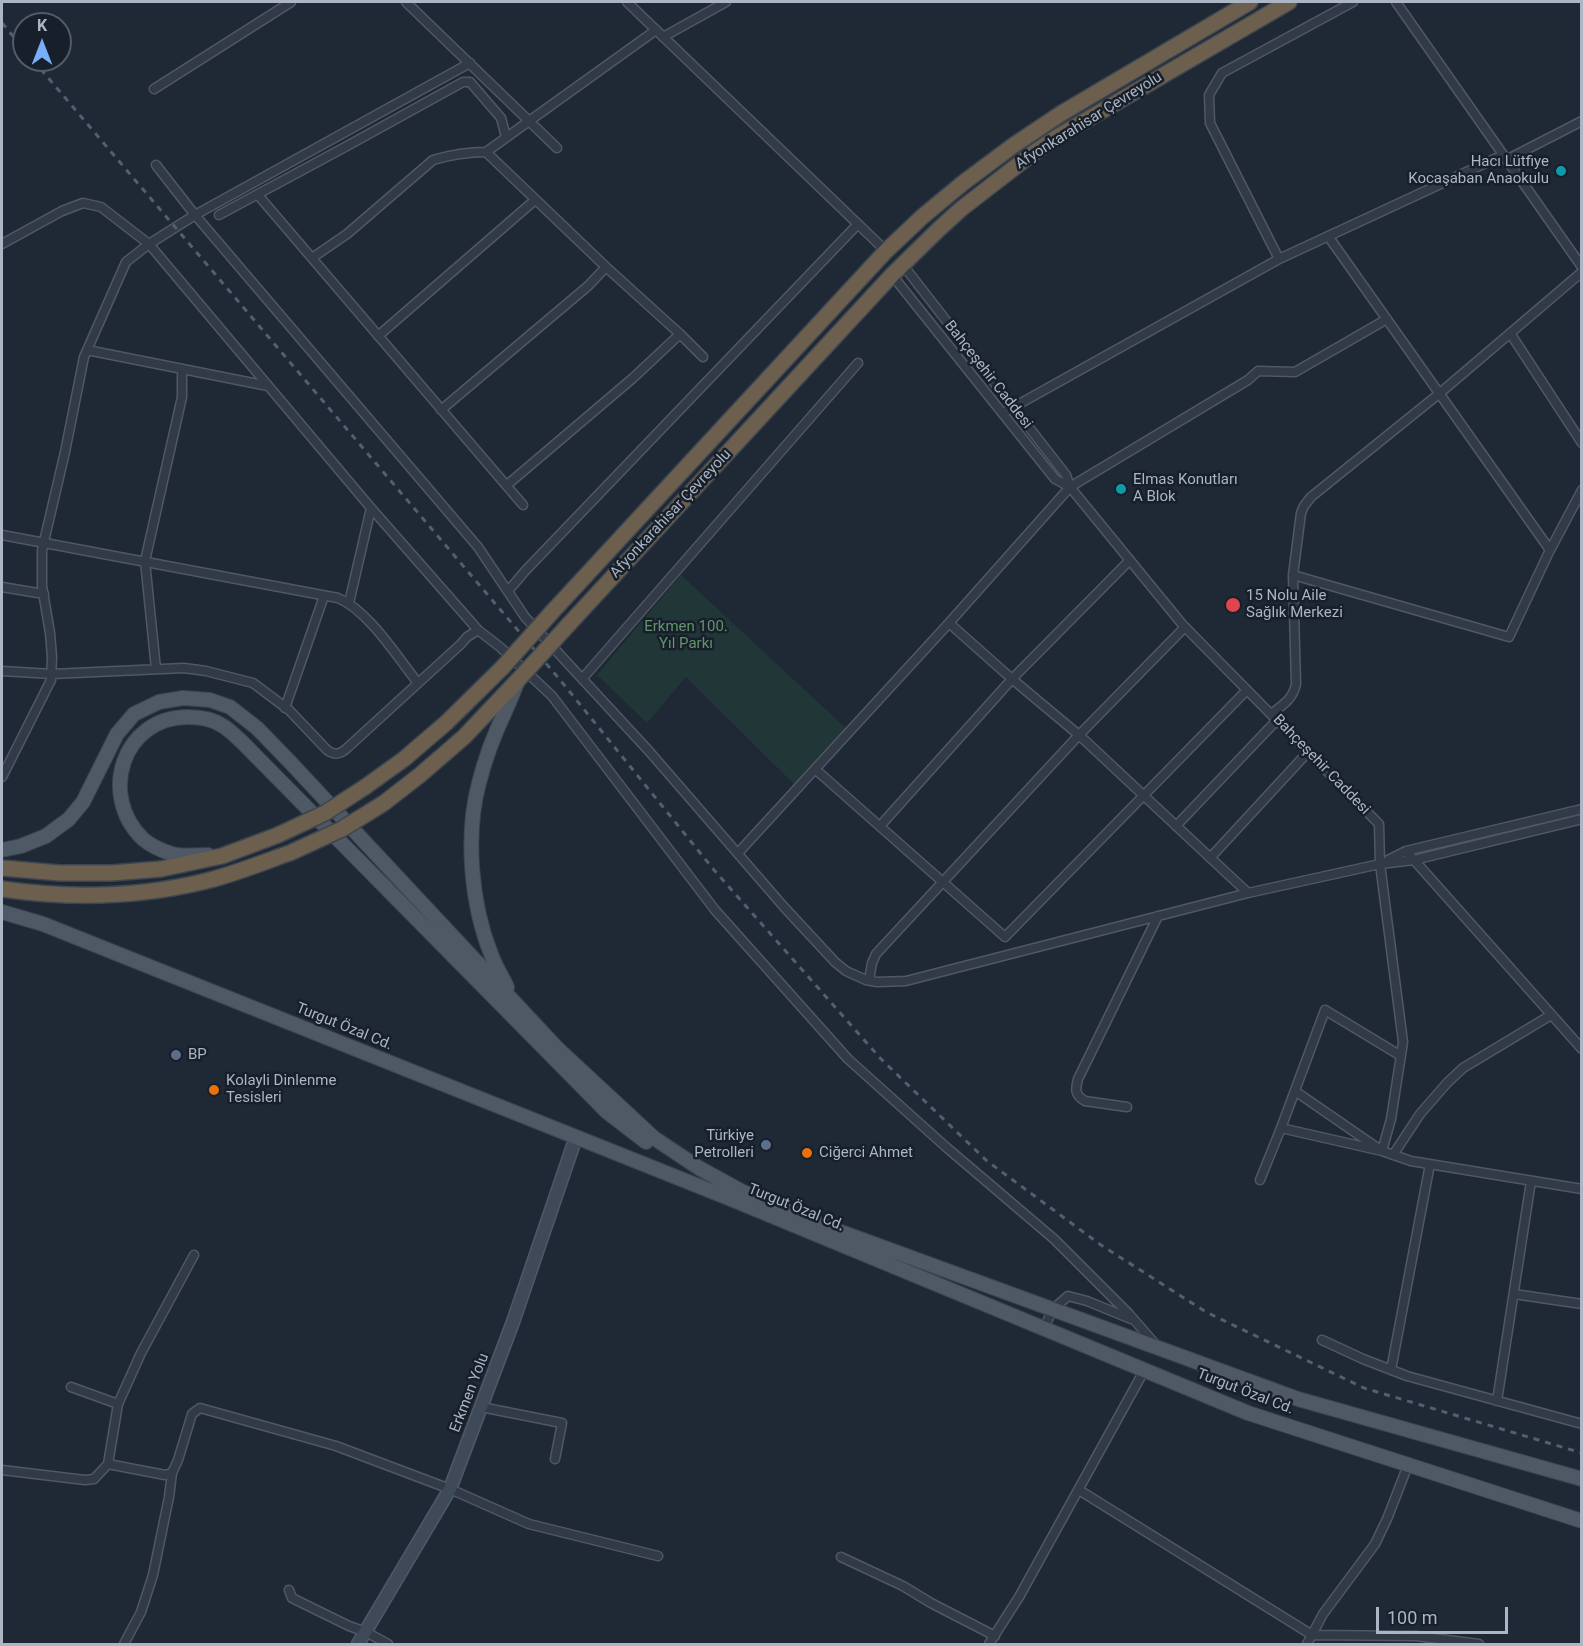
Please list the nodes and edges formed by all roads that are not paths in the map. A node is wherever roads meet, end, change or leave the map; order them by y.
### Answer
1 (291, 2) edge
2 (406, 2) edge
3 (627, 2) edge
4 (726, 2) edge
5 (1250, 2) edge
6 (1289, 2) edge
7 (1353, 2) edge
8 (1396, 2) edge
9 (656, 30) junction
10 (663, 37) junction
11 (470, 63) junction
12 (154, 89) dead end
13 (1581, 120) edge
14 (529, 121) junction
15 (506, 137) junction
16 (556, 148) dead end
17 (486, 152) junction
18 (1504, 158) junction
19 (156, 165) dead end
20 (258, 195) junction
21 (535, 200) junction
22 (195, 215) junction
23 (219, 215) dead end
24 (858, 225) junction
25 (1328, 236) junction
26 (2, 244) edge
27 (149, 244) junction
28 (886, 251) junction
29 (312, 258) junction
30 (1279, 259) junction
31 (606, 267) junction
32 (1581, 267) edge
33 (898, 270) junction
34 (1581, 272) edge
35 (1387, 319) junction
36 (1510, 333) junction
37 (680, 334) junction
38 (378, 336) junction
39 (87, 350) junction
40 (703, 357) dead end
41 (858, 363) dead end
42 (182, 369) junction
43 (268, 386) junction
44 (1440, 393) junction
45 (1014, 407) junction
46 (441, 410) junction
47 (1003, 413) junction
48 (1581, 443) edge
49 (507, 484) junction
50 (1070, 487) junction
51 (1581, 490) edge
52 (523, 505) dead end
53 (371, 508) junction
54 (2, 535) edge
55 (43, 543) junction
56 (1550, 550) junction
57 (1130, 560) junction
58 (145, 561) junction
59 (1293, 575) junction
60 (2, 587) edge
61 (508, 591) junction
62 (44, 594) junction
63 (324, 596) junction
64 (349, 603) junction
65 (949, 623) junction
66 (1185, 627) junction
67 (478, 630) junction
68 (156, 669) junction
69 (2, 671) edge
70 (52, 674) junction
71 (582, 679) junction
72 (1011, 679) junction
73 (518, 680) junction
74 (418, 683) junction
75 (1247, 690) junction
76 (285, 708) junction
77 (1274, 717) junction
78 (1079, 735) junction
79 (1308, 752) junction
80 (815, 769) junction
81 (2, 777) edge
82 (1144, 796) junction
83 (1581, 809) edge
84 (1581, 819) edge
85 (880, 826) junction
86 (1176, 826) junction
87 (2, 850) edge
88 (1406, 852) junction
89 (738, 853) junction
90 (222, 856) junction
91 (1210, 858) junction
92 (1414, 860) junction
93 (1380, 864) junction
94 (2, 868) edge
95 (943, 883) junction
96 (2, 889) edge
97 (1248, 893) junction
98 (2, 912) edge
99 (1158, 916) junction
100 (869, 981) junction
101 (512, 1000) junction
102 (1551, 1015) junction
103 (1581, 1049) edge
104 (1401, 1056) junction
105 (1295, 1091) junction
106 (1127, 1107) dead end
107 (1281, 1128) junction
108 (576, 1137) junction
109 (1382, 1151) junction
110 (1393, 1155) junction
111 (1430, 1164) junction
112 (1260, 1180) dead end
113 (1532, 1181) junction
114 (1581, 1189) edge
115 (736, 1195) junction
116 (194, 1255) dead end
117 (1514, 1294) junction
118 (1581, 1304) edge
119 (1053, 1309) junction
120 (1134, 1320) junction
121 (1044, 1328) junction
122 (1322, 1340) dead end
123 (1158, 1348) junction
124 (1145, 1369) junction
125 (1391, 1370) junction
126 (70, 1387) dead end
127 (1497, 1401) junction
128 (118, 1404) junction
129 (481, 1407) junction
130 (1581, 1424) edge
131 (555, 1459) dead end
132 (108, 1464) junction
133 (1408, 1465) junction
134 (2, 1470) edge
135 (172, 1473) junction
136 (1581, 1479) edge
137 (450, 1489) junction
138 (1079, 1490) junction
139 (1581, 1521) edge
140 (658, 1556) dead end
141 (841, 1557) dead end
142 (289, 1590) dead end
143 (366, 1632) junction
144 (1312, 1635) junction
145 (995, 1636) junction
146 (124, 1644) edge
147 (358, 1644) edge
148 (388, 1644) edge
149 (989, 1644) edge
150 (1307, 1644) edge
151 (1479, 1644) edge

1 - 12 street
2 - 11 street
3 - 9 street
4 - 10 street
5 - 28 highway, Afyonkarahisar Çevreyolu
6 - 33 highway, Afyonkarahisar Çevreyolu
7 - 30 street
8 - 18 street
9 - 10 street
9 - 14 street
10 - 24 street
11 - 14 street
11 - 22 street
13 - 18 street
14 - 15 street
14 - 16 street
15 - 17 street
15 - 20 street
17 - 21 street
17 - 29 street
18 - 25 street
18 - 32 street
19 - 22 street
20 - 23 street
20 - 29 street
21 - 31 street
21 - 38 street
22 - 27 street
22 - 61 street
24 - 28 street
24 - 61 street
25 - 30 street
25 - 35 street
26 - 27 street
27 - 39 street
27 - 43 street
28 - 90 highway, Afyonkarahisar Çevreyolu, bridge
29 - 38 street
30 - 45 street
31 - 37 street
31 - 46 street
33 - 45 street, Bahçeşehir Caddesi
33 - 47 street, Bahçeşehir Caddesi
33 - 73 highway, Afyonkarahisar Çevreyolu, bridge
34 - 36 street
35 - 44 street
35 - 50 street
36 - 44 street
36 - 48 street
37 - 40 street
37 - 49 street
38 - 46 street
39 - 42 street
39 - 55 street
41 - 71 street
42 - 43 street
42 - 58 street
43 - 53 street
44 - 56 street
44 - 59 street
45 - 47 street
45 - 50 street, Bahçeşehir Caddesi
46 - 49 street
47 - 50 street, Bahçeşehir Caddesi
49 - 52 street
50 - 57 street, Bahçeşehir Caddesi
50 - 65 street
51 - 56 street
53 - 64 street
53 - 67 street
54 - 55 street
55 - 58 street
55 - 62 street
56 - 59 street
57 - 66 street, Bahçeşehir Caddesi
57 - 72 street
58 - 63 street
58 - 68 street
59 - 77 street
60 - 62 street
61 - 71 street
62 - 70 street
63 - 64 street
63 - 76 street
64 - 74 street
65 - 72 street
65 - 80 street
66 - 75 street, Bahçeşehir Caddesi
66 - 78 street
67 - 74 street
67 - 120 street
68 - 70 street
68 - 76 street
69 - 70 street
70 - 81 street
71 - 89 street
72 - 78 street
72 - 85 street
73 - 96 highway, Afyonkarahisar Çevreyolu, bridge
73 - 101 main road
74 - 76 street
75 - 77 street, Bahçeşehir Caddesi
75 - 82 street
77 - 79 street, Bahçeşehir Caddesi
77 - 86 street
78 - 82 street
78 - 95 street
79 - 91 street
79 - 93 street, Bahçeşehir Caddesi
80 - 85 street
80 - 89 street
82 - 86 street
82 - 95 street
83 - 88 street
84 - 92 street
85 - 95 street
86 - 91 street
87 - 101 main road
88 - 92 street
88 - 93 street
89 - 100 street
90 - 94 highway, Afyonkarahisar Çevreyolu
90 - 115 main road
91 - 97 street
92 - 93 street
92 - 102 street
93 - 97 street
93 - 104 street, Bahçeşehir Caddesi
95 - 100 street
97 - 99 street
98 - 108 main road, Turgut Özal Cd.
99 - 100 street
99 - 106 street
101 - 115 main road
102 - 103 street
102 - 110 street
104 - 105 street
104 - 109 street, Bahçeşehir Caddesi
105 - 107 street
105 - 109 street
107 - 109 street
107 - 112 street
108 - 115 main road, Turgut Özal Cd.
108 - 129 street, Erkmen Yolu
109 - 110 street
110 - 111 street
111 - 113 street
111 - 125 street
113 - 114 street
113 - 117 street
115 - 119 main road, Turgut Özal Cd.
115 - 121 main road, Turgut Özal Cd.
116 - 128 street
117 - 118 street
117 - 127 street
119 - 120 street
119 - 121 street
119 - 123 main road, Turgut Özal Cd.
120 - 123 street
121 - 124 main road, Turgut Özal Cd.
122 - 125 street
123 - 136 main road, Turgut Özal Cd.
124 - 133 main road, Turgut Özal Cd.
124 - 138 street
125 - 127 street
126 - 128 street
127 - 130 street
128 - 132 street
129 - 131 street
129 - 137 street, Erkmen Yolu
132 - 134 street
132 - 135 street
133 - 139 main road, Turgut Özal Cd.
133 - 144 street
135 - 137 street
135 - 146 street
137 - 140 street
137 - 143 street, Erkmen Yolu
138 - 144 street
138 - 145 street
141 - 145 street
142 - 143 street
143 - 147 street, Erkmen Yolu
143 - 148 street
144 - 150 street
144 - 151 street
145 - 149 street

